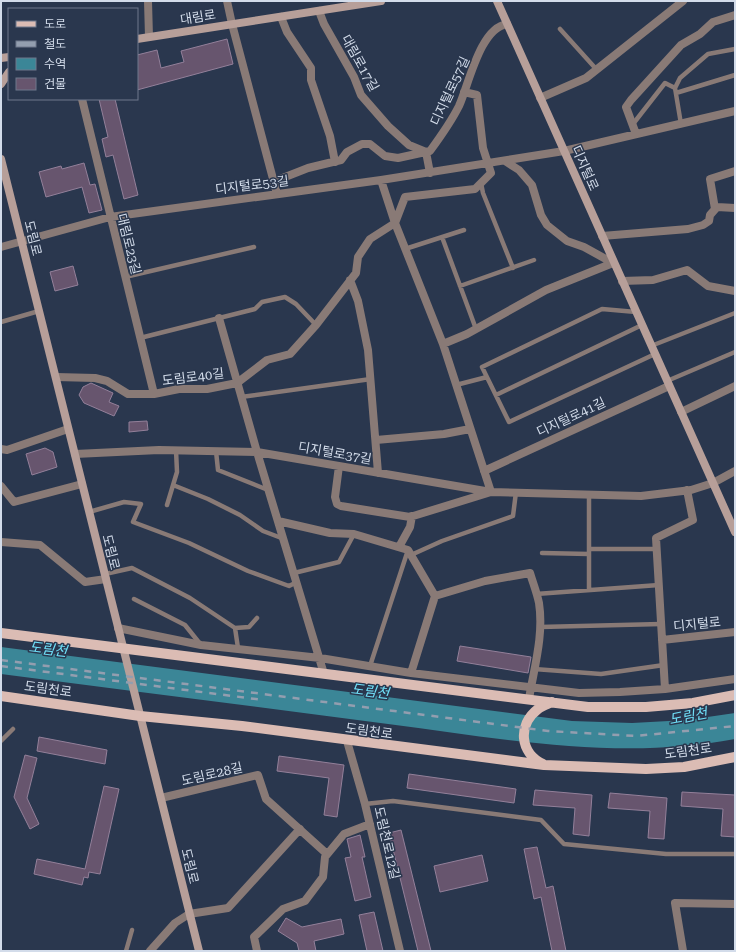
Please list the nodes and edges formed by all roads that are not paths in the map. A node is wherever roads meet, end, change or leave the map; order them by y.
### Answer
1 (148, 1) edge
2 (227, 1) edge
3 (381, 1) edge
4 (497, 1) edge
5 (683, 1) edge
6 (372, 2) edge
7 (319, 11) junction
8 (735, 15) edge
9 (281, 17) junction
10 (232, 24) junction
11 (507, 24) junction
12 (560, 29) dead end
13 (149, 37) junction
14 (138, 39) edge
15 (735, 49) edge
16 (597, 70) junction
17 (8, 74) edge
18 (735, 75) edge
19 (1, 84) edge
20 (675, 90) junction
21 (464, 92) junction
22 (540, 98) junction
23 (82, 100) edge
24 (735, 111) edge
25 (634, 124) junction
26 (681, 124) junction
27 (636, 134) junction
28 (564, 151) junction
29 (426, 152) junction
30 (1, 159) edge
31 (505, 161) junction
32 (335, 162) junction
33 (489, 163) junction
34 (735, 171) edge
35 (430, 173) junction
36 (381, 180) junction
37 (275, 181) junction
38 (481, 183) junction
39 (277, 194) junction
40 (735, 208) edge
41 (715, 209) junction
42 (110, 217) junction
43 (395, 223) junction
44 (464, 230) dead end
45 (602, 236) junction
46 (442, 237) junction
47 (22, 241) junction
48 (1, 247) edge
49 (254, 247) dead end
50 (405, 249) junction
51 (534, 260) dead end
52 (613, 263) junction
53 (513, 268) junction
54 (125, 277) junction
55 (350, 280) junction
56 (622, 281) junction
57 (460, 286) junction
58 (735, 291) edge
59 (39, 311) junction
60 (636, 312) junction
61 (735, 313) edge
62 (220, 318) junction
63 (1, 322) edge
64 (316, 325) junction
65 (642, 326) junction
66 (476, 329) junction
67 (140, 338) junction
68 (443, 344) junction
69 (651, 346) junction
70 (735, 352) edge
71 (655, 354) junction
72 (56, 377) junction
73 (487, 377) junction
74 (372, 378) junction
75 (237, 383) junction
76 (668, 383) junction
77 (456, 385) junction
78 (735, 386) edge
79 (154, 394) junction
80 (496, 395) junction
81 (241, 397) junction
82 (681, 412) junction
83 (68, 429) junction
84 (470, 429) junction
85 (376, 440) junction
86 (1, 449) edge
87 (176, 450) junction
88 (216, 451) junction
89 (257, 452) junction
90 (75, 454) junction
91 (339, 466) junction
92 (484, 471) junction
93 (735, 471) edge
94 (378, 473) junction
95 (712, 483) junction
96 (82, 484) junction
97 (173, 485) junction
98 (1, 486) edge
99 (268, 490) junction
100 (687, 490) junction
101 (491, 492) junction
102 (516, 492) junction
103 (589, 494) junction
104 (167, 505) dead end
105 (89, 512) junction
106 (412, 516) junction
107 (278, 521) junction
108 (735, 532) edge
109 (354, 534) junction
110 (284, 539) junction
111 (1, 542) edge
112 (657, 549) junction
113 (406, 551) junction
114 (589, 551) junction
115 (542, 553) dead end
116 (294, 573) junction
117 (105, 576) junction
118 (297, 582) junction
119 (659, 585) junction
120 (589, 590) junction
121 (536, 594) junction
122 (435, 596) junction
123 (134, 599) dead end
124 (257, 618) dead end
125 (661, 624) junction
126 (540, 626) junction
127 (118, 628) junction
128 (235, 628) junction
129 (735, 632) edge
130 (1, 633) edge
131 (662, 640) junction
132 (201, 645) junction
133 (238, 648) junction
134 (124, 653) junction
135 (320, 658) junction
136 (664, 665) junction
137 (370, 666) junction
138 (534, 669) junction
139 (411, 673) junction
140 (324, 674) junction
141 (735, 679) edge
142 (531, 686) junction
143 (665, 689) junction
144 (735, 695) edge
145 (1, 696) edge
146 (529, 699) junction
147 (549, 704) junction
148 (139, 712) junction
149 (13, 729) dead end
150 (1, 741) edge
151 (347, 741) junction
152 (735, 757) edge
153 (544, 765) junction
154 (161, 798) junction
155 (365, 804) junction
156 (370, 824) junction
157 (300, 829) junction
158 (327, 854) junction
159 (735, 854) edge
160 (735, 904) edge
161 (190, 914) junction
162 (132, 930) dead end
163 (126, 951) edge
164 (150, 951) edge
165 (199, 951) edge
166 (257, 951) edge
167 (400, 951) edge
168 (683, 951) edge

1 - 13 street
2 - 10 street
3 - 6 street, 대림로
4 - 11 street, 디지털로
5 - 16 street
6 - 7 street, 대림로
7 - 9 street, 대림로
7 - 29 street, 대림로17길
8 - 25 street
9 - 10 street, 대림로
9 - 32 street
10 - 13 street, 대림로
10 - 37 street
11 - 21 street, 디지털로57길
11 - 22 street, 디지털로
12 - 16 lane
13 - 14 street, 대림로
15 - 20 lane
16 - 22 street
17 - 19 street
18 - 20 lane
20 - 25 lane
20 - 26 lane
21 - 29 street, 디지털로57길
21 - 33 street
22 - 28 street, 디지털로
23 - 42 street, 대림로23길
24 - 26 street, 디지털로53길
25 - 27 street
26 - 27 street, 디지털로53길
27 - 28 street, 디지털로53길
28 - 31 street, 디지털로53길
28 - 45 street, 디지털로
29 - 32 street
29 - 35 street
30 - 47 street, 도림로
31 - 33 street, 디지털로53길
31 - 52 street
32 - 37 street
33 - 35 street, 디지털로53길
33 - 38 street
34 - 41 street
35 - 36 street, 디지털로53길
36 - 39 street, 디지털로53길
36 - 43 street
37 - 39 street
38 - 43 street
38 - 53 lane
39 - 42 street, 디지털로53길
40 - 41 street
41 - 45 street
42 - 47 street, 디지털로53길
42 - 54 street, 대림로23길
43 - 50 street
43 - 55 street, 도림로40길
44 - 46 lane
45 - 52 street, 디지털로
46 - 50 lane
46 - 57 lane
47 - 48 street, 디지털로53길
47 - 59 street, 도림로
49 - 54 lane
50 - 68 street
51 - 53 lane
52 - 56 street, 디지털로
52 - 66 street
53 - 57 lane
54 - 67 street, 대림로23길
55 - 64 street, 도림로40길
55 - 74 street
56 - 58 street
56 - 60 street, 디지털로
57 - 66 lane
59 - 63 lane
59 - 72 street, 도림로
60 - 65 street, 디지털로
60 - 73 lane
61 - 69 lane
62 - 64 lane
62 - 67 lane
62 - 75 street
64 - 75 street, 도림로40길
65 - 69 street, 디지털로
65 - 80 lane
66 - 68 street
67 - 79 street, 대림로23길
68 - 77 street
69 - 71 street, 디지털로
70 - 76 lane
71 - 76 street, 디지털로
71 - 80 lane
72 - 79 street, 도림로40길
72 - 83 street, 도림로
73 - 77 lane
73 - 80 lane
74 - 81 lane
74 - 85 street
75 - 79 street, 도림로40길
75 - 81 street
76 - 82 street, 디지털로
76 - 92 street, 디지털로41길
77 - 84 street
78 - 82 street
81 - 89 street
82 - 95 street, 디지털로
83 - 86 street
83 - 90 street, 도림로
84 - 85 street
84 - 92 street
85 - 94 street
87 - 88 street, 디지털로37길
87 - 90 street, 디지털로37길
87 - 97 lane
88 - 89 street, 디지털로37길
88 - 99 lane
89 - 91 street, 디지털로37길
89 - 99 street
90 - 96 street, 도림로
91 - 94 street, 디지털로37길
91 - 106 street
92 - 101 street
93 - 95 street, 디지털로37길
94 - 101 street, 디지털로37길
95 - 100 street, 디지털로37길
95 - 108 street, 디지털로
96 - 98 street
96 - 105 street, 도림로
97 - 104 lane
97 - 110 lane
99 - 107 street
100 - 103 street, 디지털로37길
100 - 112 street
101 - 102 street, 디지털로37길
101 - 106 street
102 - 103 street, 디지털로37길
102 - 113 lane
103 - 114 lane
105 - 117 street, 도림로
105 - 118 lane
106 - 113 street
107 - 109 street
107 - 110 street
109 - 113 street
109 - 116 lane
110 - 116 street
111 - 117 street
112 - 114 lane
112 - 119 street
113 - 122 street
113 - 137 lane
114 - 115 lane
114 - 120 lane
116 - 118 street
117 - 127 street, 도림로
117 - 128 lane
118 - 135 street
119 - 120 lane
119 - 125 street
120 - 121 lane
121 - 122 street
121 - 126 street
122 - 139 street
123 - 132 lane
124 - 128 lane
125 - 126 lane
125 - 131 street
126 - 138 street
127 - 132 street
127 - 134 street, 도림로
128 - 133 lane
129 - 131 street, 디지털로
130 - 134 main road
131 - 136 street
132 - 133 street
133 - 135 street
134 - 140 main road
134 - 148 street, 도림로
135 - 137 street
135 - 140 street
136 - 138 lane
136 - 143 street
137 - 139 street
138 - 142 street
139 - 142 street
140 - 146 main road
141 - 143 street
142 - 143 street
142 - 146 street
144 - 147 main road
145 - 148 main road, 도림천로
146 - 147 main road
147 - 153 main road
148 - 151 main road, 도림천로
148 - 154 street, 도림로
149 - 150 lane
151 - 153 main road, 도림천로
151 - 155 street, 도림천로12길
152 - 153 main road, 도림천로
154 - 157 street, 도림로28길
154 - 161 street, 도림로
155 - 156 street, 도림천로12길
155 - 159 lane
156 - 158 street
156 - 167 street, 도림천로12길
157 - 158 street, 도림로28길
157 - 161 street
158 - 166 street
160 - 168 street
161 - 164 street
161 - 165 street, 도림로
162 - 163 lane

